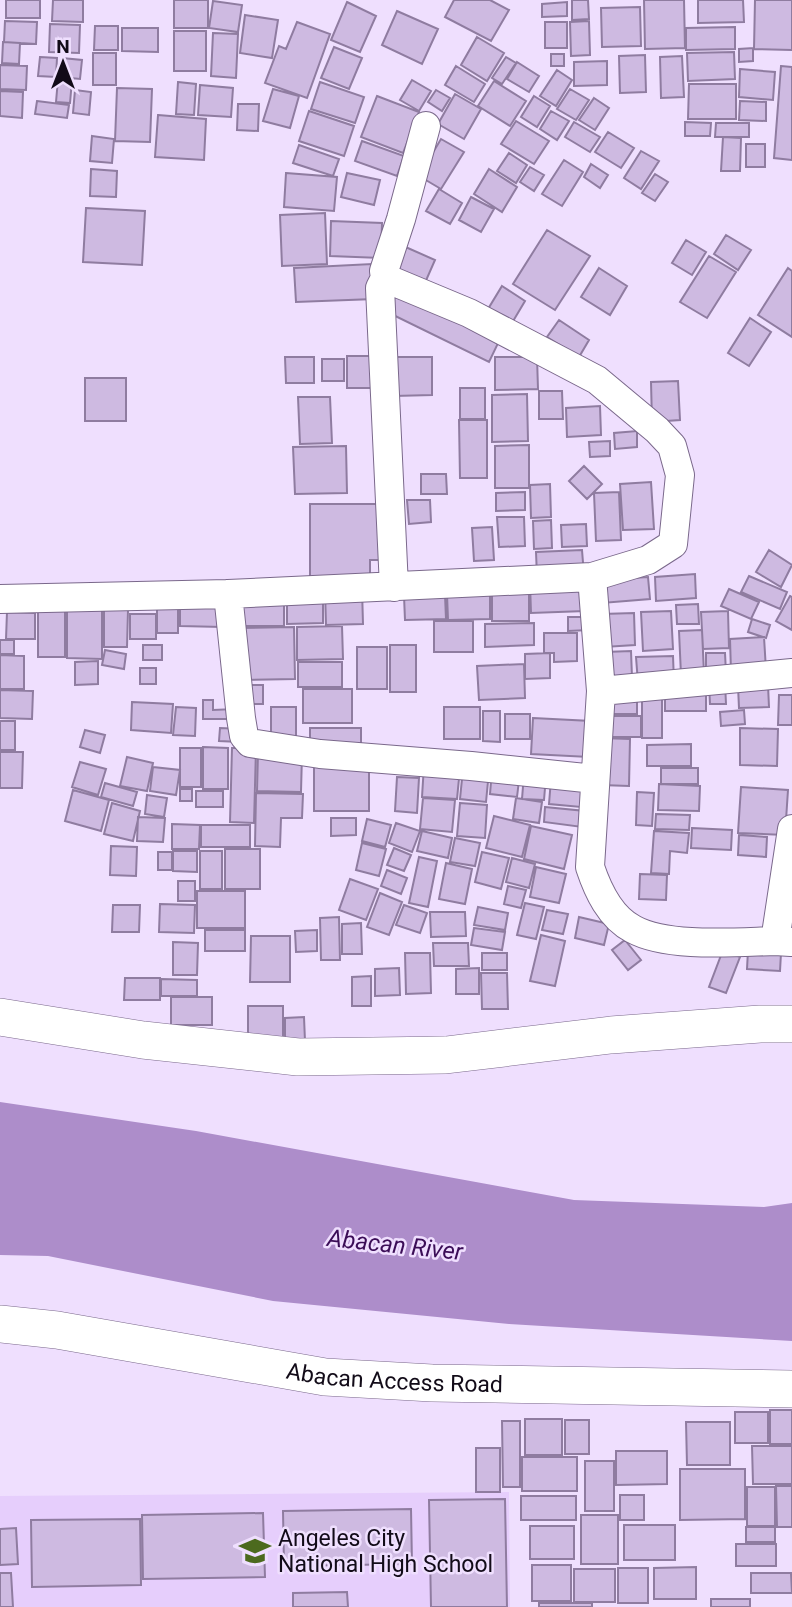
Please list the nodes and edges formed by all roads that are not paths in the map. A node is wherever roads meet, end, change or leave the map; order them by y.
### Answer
1 (426, 126) dead end
2 (385, 278) junction
3 (592, 577) junction
4 (394, 587) junction
5 (229, 594) junction
6 (0, 599) edge
7 (792, 673) edge
8 (601, 691) junction
9 (595, 779) junction
10 (792, 829) edge
11 (783, 942) edge
12 (0, 1017) edge
13 (792, 1024) edge
14 (0, 1324) edge
15 (792, 1389) edge

1 - 2 street
2 - 3 street
2 - 4 street
3 - 4 street
3 - 8 street
4 - 5 street
5 - 6 street
5 - 9 street
7 - 8 street
8 - 9 street
9 - 11 street
10 - 11 street
12 - 13 street
14 - 15 street, Abacan Access Road

